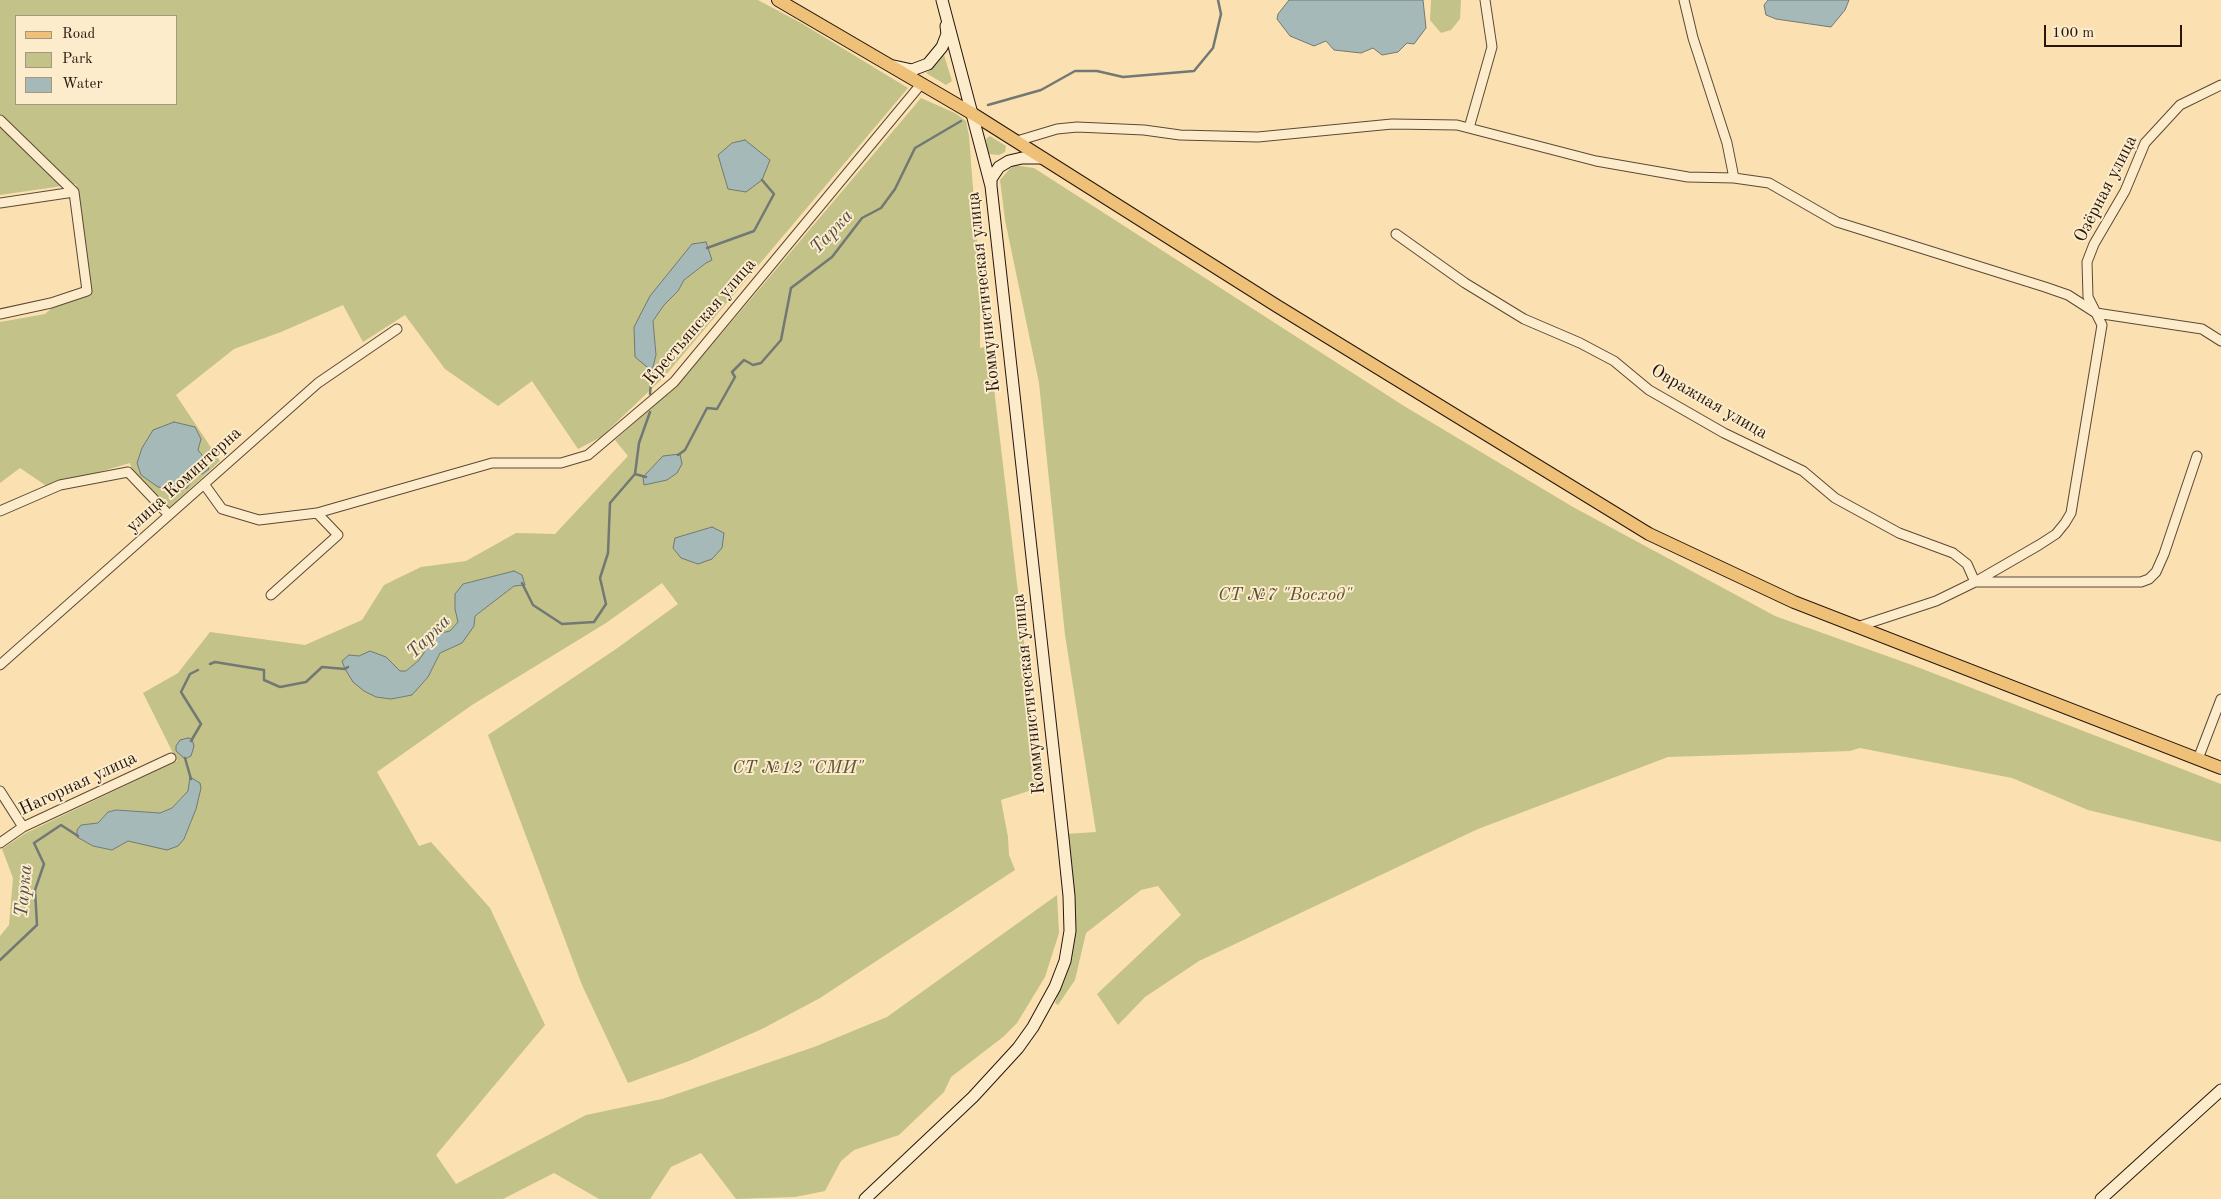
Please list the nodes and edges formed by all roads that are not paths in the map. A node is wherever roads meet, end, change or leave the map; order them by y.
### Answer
1 (778, 0) edge
2 (1484, 0) edge
3 (1684, 0) edge
4 (943, 2) edge
5 (894, 66) junction
6 (922, 83) junction
7 (2221, 85) edge
8 (973, 114) junction
9 (0, 120) edge
10 (1469, 128) junction
11 (1017, 141) junction
12 (1043, 158) junction
13 (1734, 178) junction
14 (991, 186) junction
15 (74, 192) junction
16 (0, 203) edge
17 (1396, 234) dead end
18 (2096, 313) junction
19 (0, 314) edge
20 (397, 329) dead end
21 (2221, 341) edge
22 (2197, 456) dead end
23 (204, 484) junction
24 (0, 511) edge
25 (317, 512) junction
26 (169, 515) junction
27 (1975, 582) junction
28 (271, 595) dead end
29 (1858, 627) junction
30 (0, 665) edge
31 (2221, 699) edge
32 (171, 758) dead end
33 (2198, 759) junction
34 (2221, 768) edge
35 (0, 792) edge
36 (23, 827) junction
37 (0, 843) edge
38 (2221, 1090) edge
39 (866, 1199) edge
40 (2101, 1199) edge

1 - 5 main road
2 - 10 street
3 - 13 street
4 - 5 main road
4 - 8 main road, Коммунистическая улица
5 - 6 main road
6 - 8 main road
6 - 25 street, Крестьянская улица
7 - 18 street, Озёрная улица
8 - 11 main road
8 - 14 main road, Коммунистическая улица
9 - 15 street
10 - 11 street
10 - 13 street
11 - 12 main road
12 - 14 main road
12 - 29 main road
13 - 18 street
14 - 39 main road, Коммунистическая улица
15 - 16 street
15 - 19 street
17 - 27 street, Овражная улица
18 - 21 street
18 - 27 street, Озёрная улица
20 - 23 street, улица Коминтерна
22 - 27 street
23 - 25 street, Крестьянская улица
23 - 26 street, улица Коминтерна
24 - 26 street
25 - 28 street
26 - 30 street, улица Коминтерна
27 - 29 street, Озёрная улица
29 - 33 main road
31 - 33 street
32 - 36 street, Нагорная улица
33 - 34 main road
35 - 36 street
36 - 37 street, Нагорная улица
38 - 40 main road

